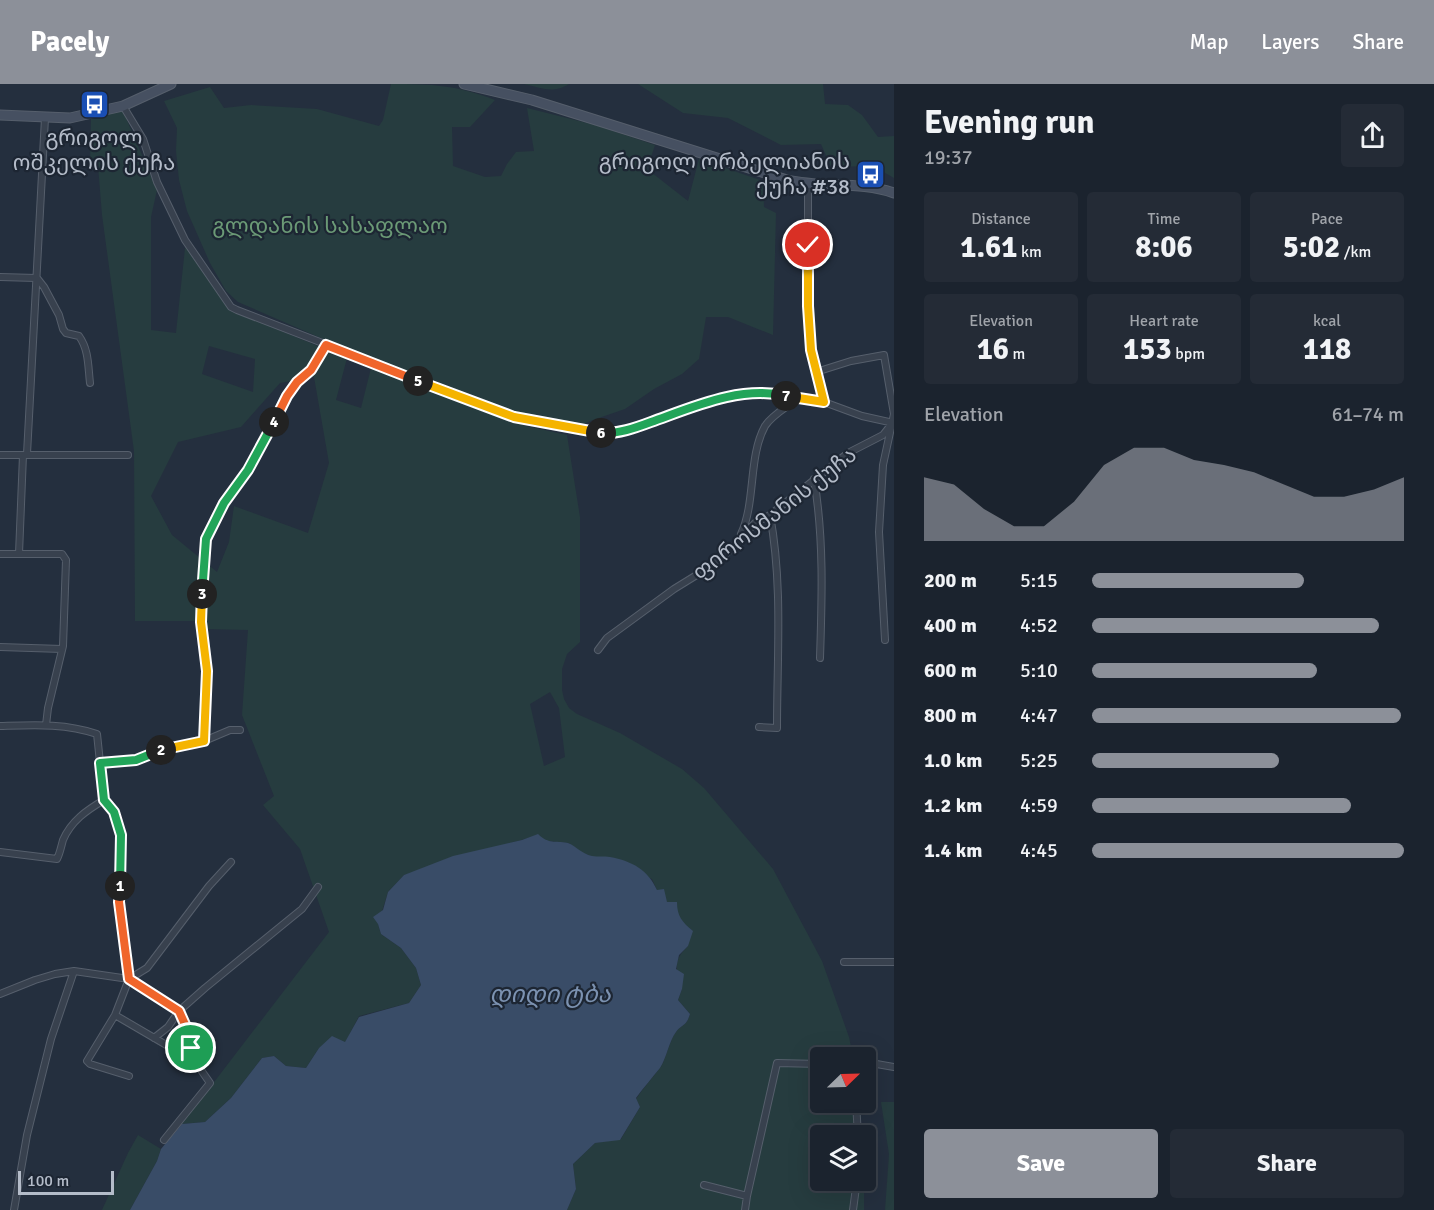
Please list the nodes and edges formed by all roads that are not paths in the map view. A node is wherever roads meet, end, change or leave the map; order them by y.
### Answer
1 (171, 84) edge
2 (464, 84) edge
3 (123, 106) junction
4 (0, 115) edge
5 (45, 118) junction
6 (808, 185) junction
7 (894, 193) edge
8 (0, 276) edge
9 (36, 278) junction
10 (326, 345) junction
11 (816, 372) junction
12 (90, 384) dead end
13 (797, 399) junction
14 (824, 402) junction
15 (893, 422) edge
16 (0, 454) edge
17 (25, 454) junction
18 (128, 455) dead end
19 (813, 479) junction
20 (770, 515) junction
21 (738, 540) junction
22 (0, 554) edge
23 (19, 554) junction
24 (885, 640) dead end
25 (0, 647) edge
26 (62, 649) junction
27 (598, 650) dead end
28 (820, 658) dead end
29 (46, 725) junction
30 (0, 726) edge
31 (759, 727) dead end
32 (240, 730) dead end
33 (204, 741) junction
34 (100, 763) junction
35 (104, 800) junction
36 (0, 852) edge
37 (231, 862) dead end
38 (318, 887) dead end
39 (844, 962) dead end
40 (894, 962) edge
41 (74, 971) junction
42 (129, 979) junction
43 (0, 994) edge
44 (179, 1011) junction
45 (115, 1015) junction
46 (154, 1038) junction
47 (180, 1053) dead end
48 (810, 1064) edge
49 (876, 1064) edge
50 (894, 1067) edge
51 (129, 1076) dead end
52 (164, 1140) dead end
53 (704, 1185) dead end
54 (855, 1191) edge
55 (747, 1196) junction
56 (14, 1210) edge
57 (745, 1210) edge
58 (853, 1210) edge

1 - 3 main road
2 - 6 main road
3 - 5 main road
3 - 10 street
4 - 5 main road
5 - 9 street
6 - 7 main road
6 - 11 street
8 - 9 street
9 - 12 street
9 - 17 street
10 - 13 street
10 - 33 street
11 - 14 street
11 - 15 street
13 - 14 street
13 - 21 street
14 - 15 street
15 - 19 street, ფიროსმანის ქუჩა
15 - 24 street
16 - 17 street
17 - 18 street
17 - 23 street
19 - 20 street, ფიროსმანის ქუჩა
19 - 28 street
20 - 21 street, ფიროსმანის ქუჩა
20 - 31 street
21 - 27 street, ფიროსმანის ქუჩა
22 - 23 street
23 - 26 street
25 - 26 street
26 - 29 street
29 - 30 street
29 - 34 street
32 - 33 street
33 - 34 street
34 - 35 street
35 - 36 street
35 - 42 street
37 - 42 street
38 - 44 street
39 - 40 street
41 - 42 street
41 - 43 street
41 - 56 street
42 - 44 street
42 - 45 street
44 - 46 street
44 - 52 street
45 - 46 street
45 - 51 street
46 - 47 street
48 - 55 street
49 - 50 street
53 - 55 street
54 - 58 street
55 - 57 street

